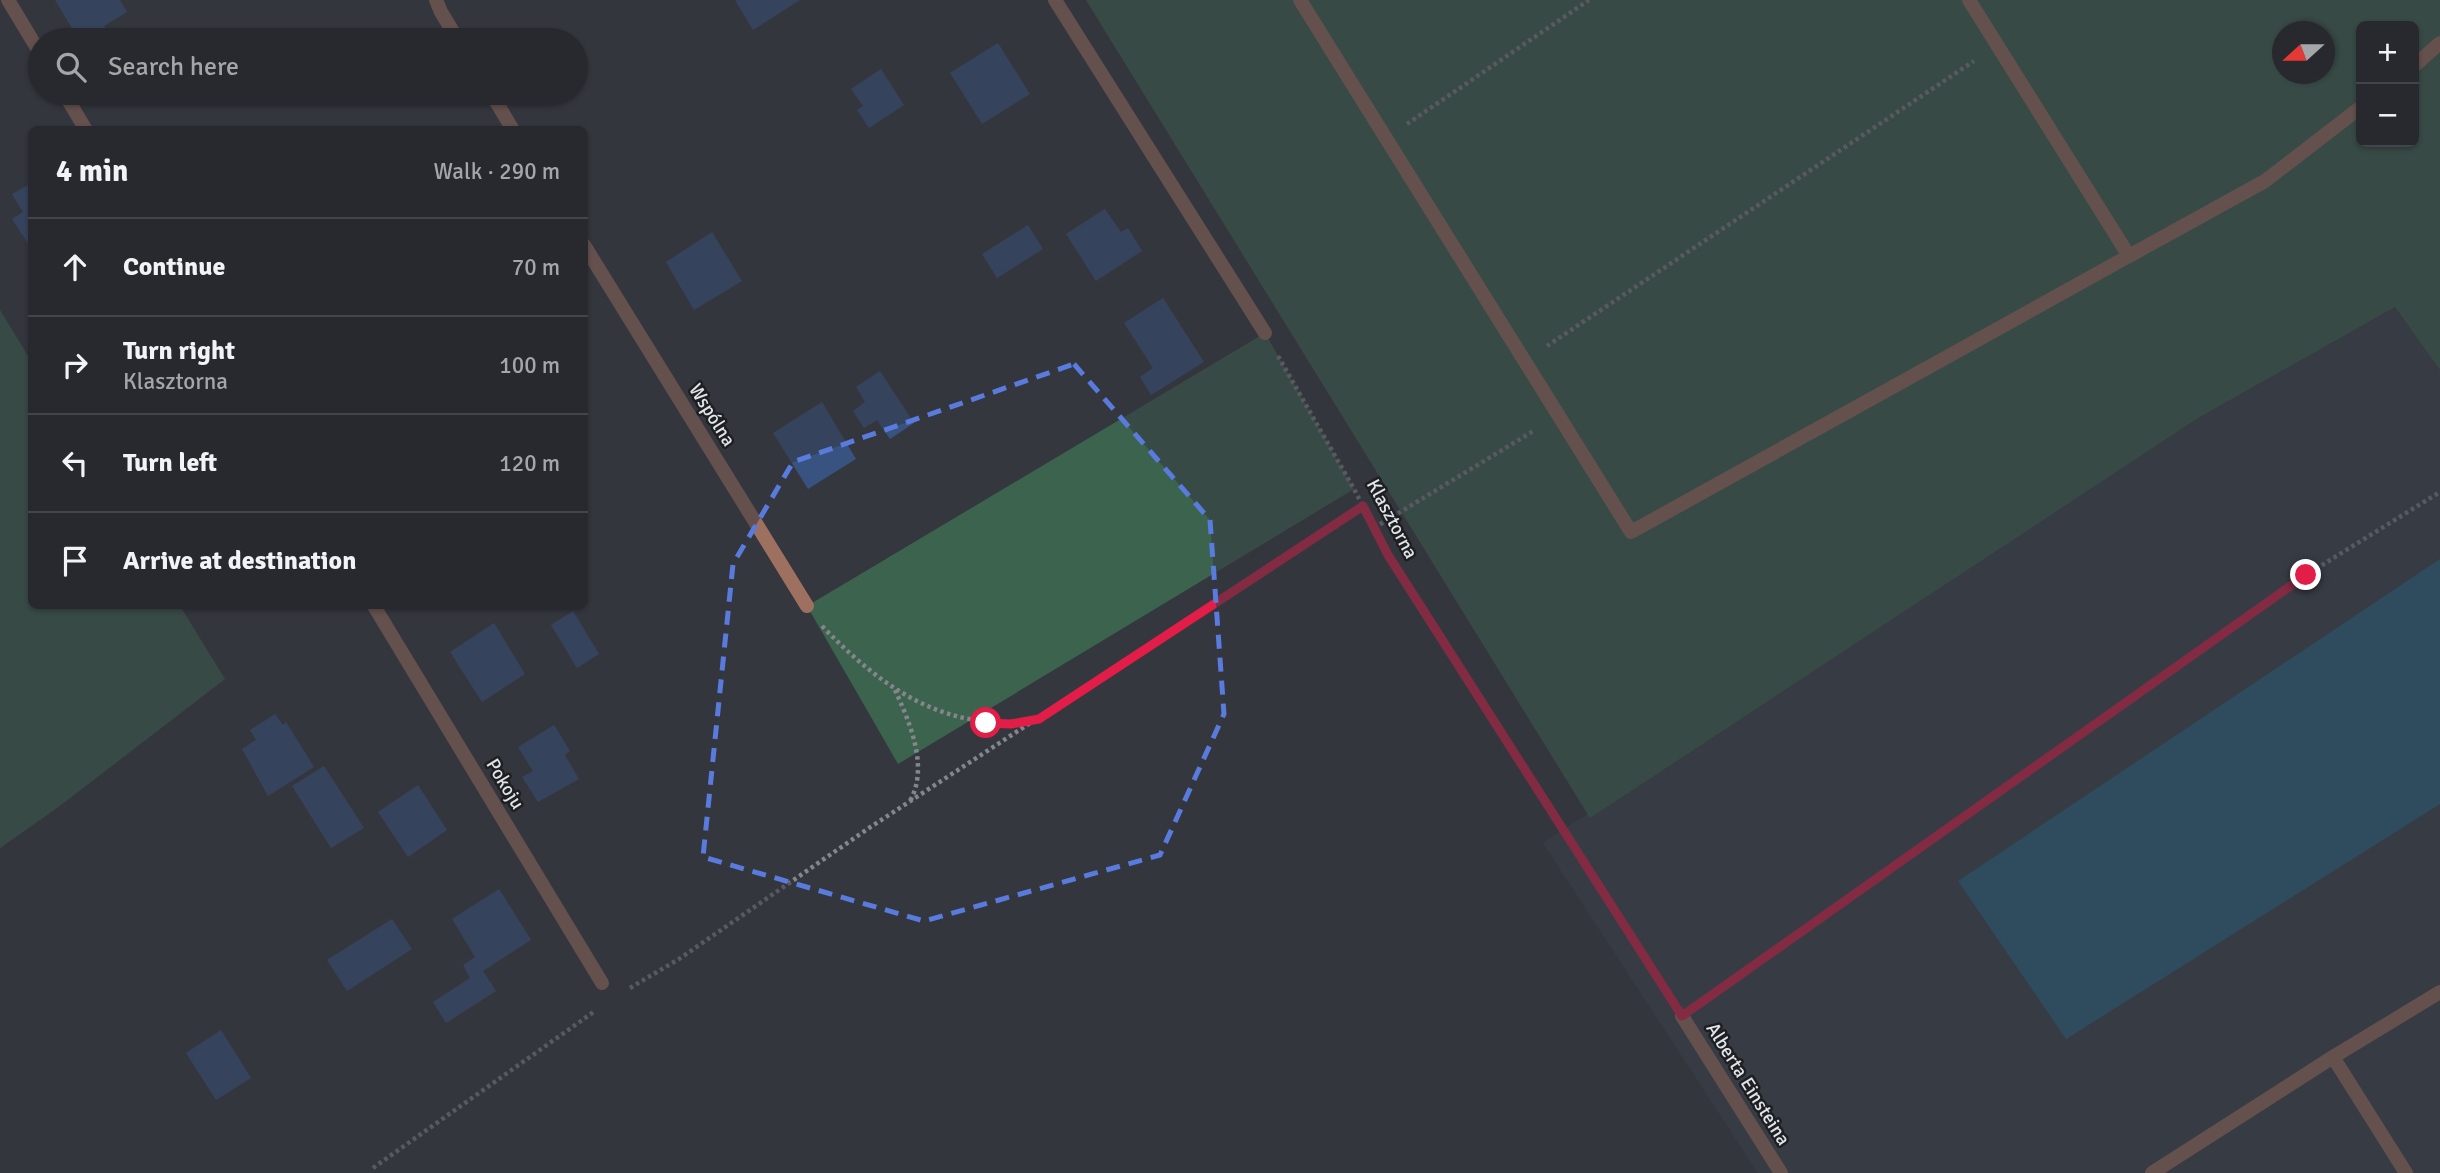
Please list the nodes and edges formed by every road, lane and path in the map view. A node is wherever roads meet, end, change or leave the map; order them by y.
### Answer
1 (8, 0) edge
2 (436, 0) edge
3 (1055, 0) edge
4 (1300, 0) edge
5 (1589, 0) edge
6 (1969, 0) edge
7 (451, 28) edge
8 (28, 33) edge
9 (2440, 43) edge
10 (1998, 45) junction
11 (2419, 62) edge
12 (71, 105) edge
13 (498, 105) edge
14 (2356, 111) edge
15 (84, 126) edge
16 (511, 126) edge
17 (1386, 138) junction
18 (588, 251) edge
19 (2129, 257) junction
20 (1265, 333) joint
21 (1525, 362) junction
22 (1558, 415) junction
23 (2440, 492) edge
24 (1363, 506) junction
25 (1374, 528) junction
26 (807, 606) joint
27 (376, 609) edge
28 (895, 689) junction
29 (1039, 719) junction
30 (910, 802) junction
31 (602, 983) joint
32 (2440, 992) edge
33 (613, 998) junction
34 (1682, 1016) junction
35 (2333, 1058) junction
36 (373, 1168) dead end
37 (1781, 1173) edge
38 (2152, 1173) edge
39 (2406, 1173) edge

1 - 8 street
2 - 7 street
3 - 20 street
4 - 17 street
5 - 17 path
6 - 10 street
9 - 11 street
10 - 19 street
10 - 21 path
12 - 15 street
13 - 16 street
14 - 19 street
17 - 21 street
18 - 26 street, Wspólna
19 - 22 street
20 - 24 path, Klasztorna
21 - 22 street
22 - 25 path
23 - 34 path
24 - 25 path, Klasztorna
24 - 29 path
25 - 34 path, Klasztorna
26 - 28 path
27 - 31 street, Pokoju
28 - 29 path
28 - 30 path
29 - 30 path
30 - 33 path
31 - 33 path
32 - 35 street
33 - 36 path
34 - 37 street, Alberta Einsteina
35 - 38 street
35 - 39 street

